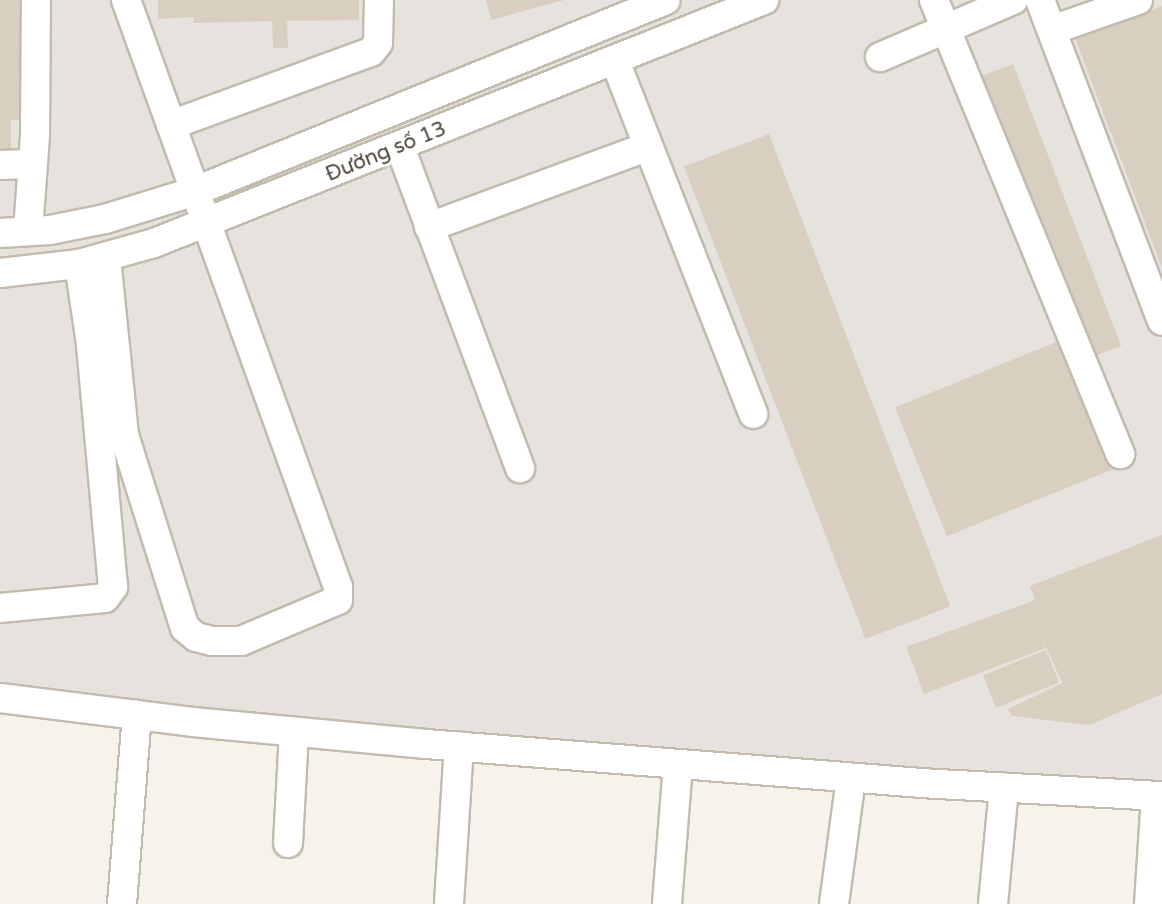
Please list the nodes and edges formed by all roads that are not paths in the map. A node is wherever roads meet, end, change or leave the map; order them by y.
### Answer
1 (36, 0) edge
2 (126, 0) edge
3 (379, 0) edge
4 (666, 0) edge
5 (934, 0) edge
6 (1013, 0) edge
7 (1040, 0) edge
8 (1138, 0) edge
9 (754, 2) edge
10 (946, 30) junction
11 (1052, 30) junction
12 (880, 57) dead end
13 (615, 61) junction
14 (171, 125) junction
15 (400, 147) junction
16 (647, 147) junction
17 (30, 164) junction
18 (0, 165) edge
19 (194, 192) junction
20 (207, 223) junction
21 (429, 227) junction
22 (28, 231) junction
23 (0, 233) edge
24 (106, 258) junction
25 (79, 264) junction
26 (0, 273) edge
27 (1162, 321) edge
28 (753, 414) dead end
29 (1120, 454) dead end
30 (520, 468) dead end
31 (0, 608) edge
32 (0, 698) edge
33 (137, 715) junction
34 (294, 732) junction
35 (459, 746) junction
36 (678, 764) junction
37 (851, 778) junction
38 (1004, 788) junction
39 (1159, 796) edge
40 (288, 843) dead end
41 (122, 904) edge
42 (449, 904) edge
43 (667, 904) edge
44 (834, 904) edge
45 (993, 904) edge
46 (1149, 904) edge

1 - 17 street
2 - 14 street
3 - 14 street
4 - 19 street, Đường số 13
5 - 10 street
6 - 10 street
7 - 11 street
8 - 11 street
9 - 13 street, Đường số 13
10 - 12 street
10 - 29 street
11 - 27 street
13 - 15 street, Đường số 13
13 - 16 street
14 - 19 street
15 - 20 street, Đường số 13
15 - 21 street
16 - 21 street
16 - 28 street
17 - 18 street
17 - 22 street
19 - 20 street
19 - 22 street, Đường số 13
20 - 24 street, Đường số 13
20 - 24 street
21 - 30 street
22 - 23 street, Đường số 13
24 - 25 street, Đường số 13
25 - 26 street, Đường số 13
25 - 31 street
32 - 33 street
33 - 34 street
33 - 41 street
34 - 35 street
34 - 40 street
35 - 36 street
35 - 42 street
36 - 37 street
36 - 43 street
37 - 38 street
37 - 44 street
38 - 39 street
38 - 45 street
39 - 46 street

